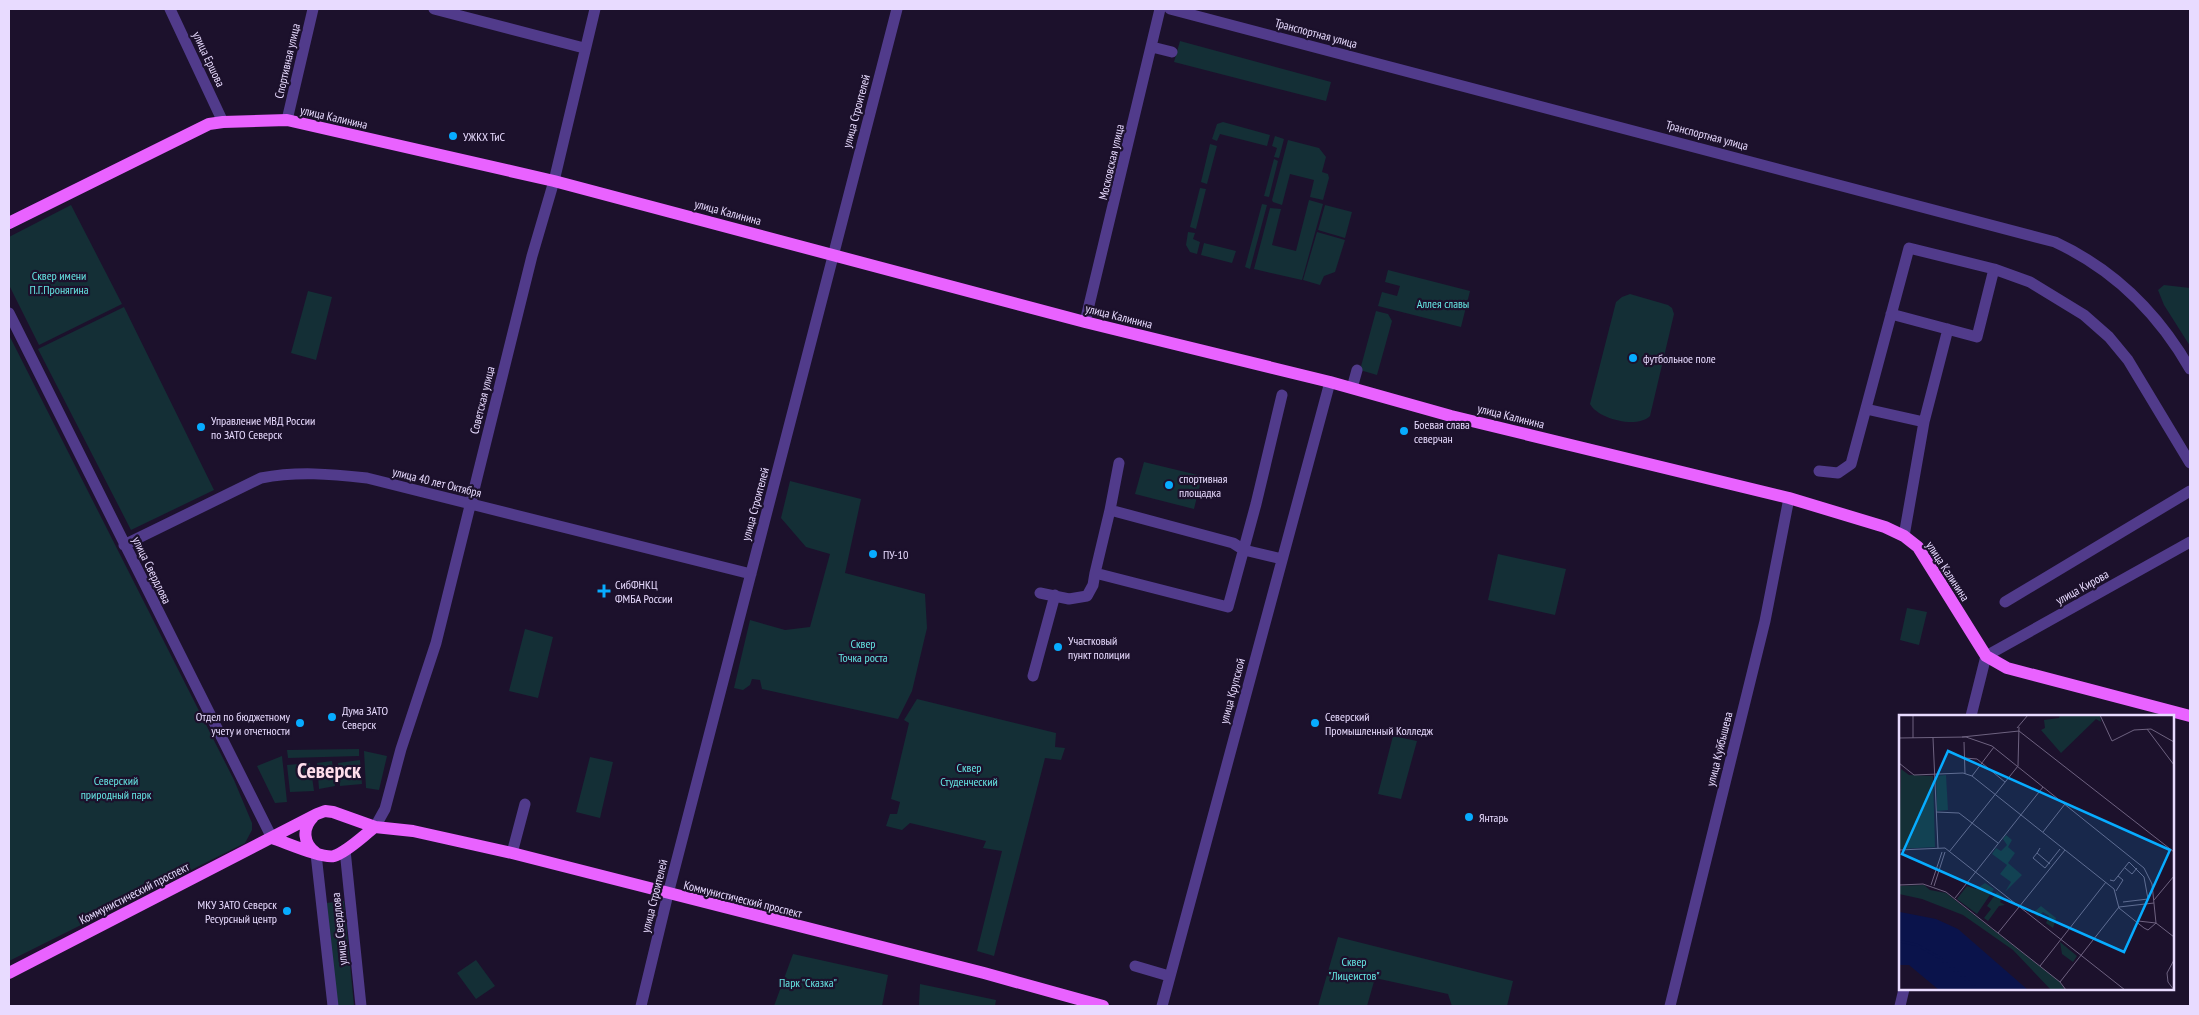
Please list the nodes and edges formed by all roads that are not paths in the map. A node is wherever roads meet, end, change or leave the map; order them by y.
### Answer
1 (170, 9) edge
2 (313, 9) edge
3 (434, 9) edge
4 (595, 9) edge
5 (897, 9) edge
6 (1160, 9) edge
7 (1170, 9) edge
8 (1152, 47) junction
9 (584, 48) junction
10 (1172, 52) dead end
11 (287, 120) junction
12 (223, 122) junction
13 (554, 180) junction
14 (9, 223) edge
15 (834, 255) junction
16 (1994, 269) junction
17 (9, 313) edge
18 (1891, 314) junction
19 (1085, 322) junction
20 (1948, 329) junction
21 (2190, 369) edge
22 (1357, 370) dead end
23 (1330, 382) junction
24 (1352, 388) junction
25 (1282, 395) dead end
26 (1866, 409) junction
27 (1924, 422) junction
28 (1119, 463) dead end
29 (2190, 463) edge
30 (1819, 471) dead end
31 (2190, 491) edge
32 (1789, 498) junction
33 (470, 505) junction
34 (1110, 510) junction
35 (1904, 536) junction
36 (2190, 542) edge
37 (124, 544) junction
38 (1244, 550) junction
39 (1282, 559) junction
40 (1095, 573) junction
41 (751, 574) junction
42 (1040, 593) dead end
43 (1055, 595) junction
44 (2006, 602) dead end
45 (1986, 656) junction
46 (1033, 676) dead end
47 (2190, 708) edge
48 (2172, 711) junction
49 (1971, 715) edge
50 (2190, 716) edge
51 (525, 804) dead end
52 (341, 815) junction
53 (313, 817) junction
54 (375, 827) junction
55 (272, 838) junction
56 (345, 850) junction
57 (512, 853) junction
58 (316, 854) junction
59 (668, 894) junction
60 (1135, 966) dead end
61 (9, 973) edge
62 (1169, 976) junction
63 (1904, 990) edge
64 (333, 1006) edge
65 (361, 1006) edge
66 (641, 1006) edge
67 (1103, 1006) edge
68 (1162, 1006) edge
69 (1670, 1006) edge
70 (1900, 1006) edge

1 - 12 street, улица Ершова
2 - 11 street, Спортивная улица
3 - 9 street
4 - 9 street, Советская улица
5 - 15 street, улица Строителей
6 - 8 street, Московская улица
7 - 21 street, Транспортная улица
8 - 10 street
8 - 19 street, Московская улица
9 - 13 street, Советская улица
11 - 12 main road, улица Калинина
11 - 13 main road, улица Калинина
12 - 14 main road, улица Калинина
13 - 15 main road, улица Калинина
13 - 33 street, Советская улица
15 - 19 main road, улица Калинина
15 - 41 street, улица Строителей
16 - 18 street
16 - 20 street
16 - 29 street
17 - 37 street, улица Свердлова
18 - 20 street
18 - 26 street
19 - 23 main road, улица Калинина
20 - 27 street
22 - 24 street
23 - 24 main road, улица Калинина
23 - 39 street, улица Крупской
24 - 32 main road, улица Калинина
25 - 38 street
26 - 27 street
26 - 30 street
27 - 35 street
28 - 34 street
31 - 44 street
32 - 35 main road, улица Калинина
32 - 69 street, улица Куйбышева
33 - 37 street, улица 40 лет Октября
33 - 41 street, улица 40 лет Октября
33 - 54 street, Советская улица
34 - 38 street
34 - 40 street
35 - 45 main road, улица Калинина
36 - 45 street, улица Кирова
37 - 55 street, улица Свердлова
38 - 39 street
38 - 40 street
39 - 62 street, улица Крупской
40 - 43 street
41 - 59 street, улица Строителей
42 - 43 street
43 - 46 street
45 - 48 main road, улица Калинина
45 - 49 street
47 - 48 main road, улица Калинина
48 - 50 main road, улица Калинина
51 - 57 street
52 - 53 main road
52 - 54 main road, Коммунистический проспект
52 - 56 main road
53 - 55 main road, Коммунистический проспект
53 - 58 main road
54 - 56 main road
54 - 57 main road, Коммунистический проспект
55 - 58 main road
55 - 61 main road, Коммунистический проспект
56 - 58 main road
56 - 65 street, улица Свердлова
57 - 59 main road, Коммунистический проспект
58 - 64 street, улица Свердлова
59 - 66 street, улица Строителей
59 - 67 main road, Коммунистический проспект
60 - 62 street
62 - 68 street, улица Крупской
63 - 70 street

